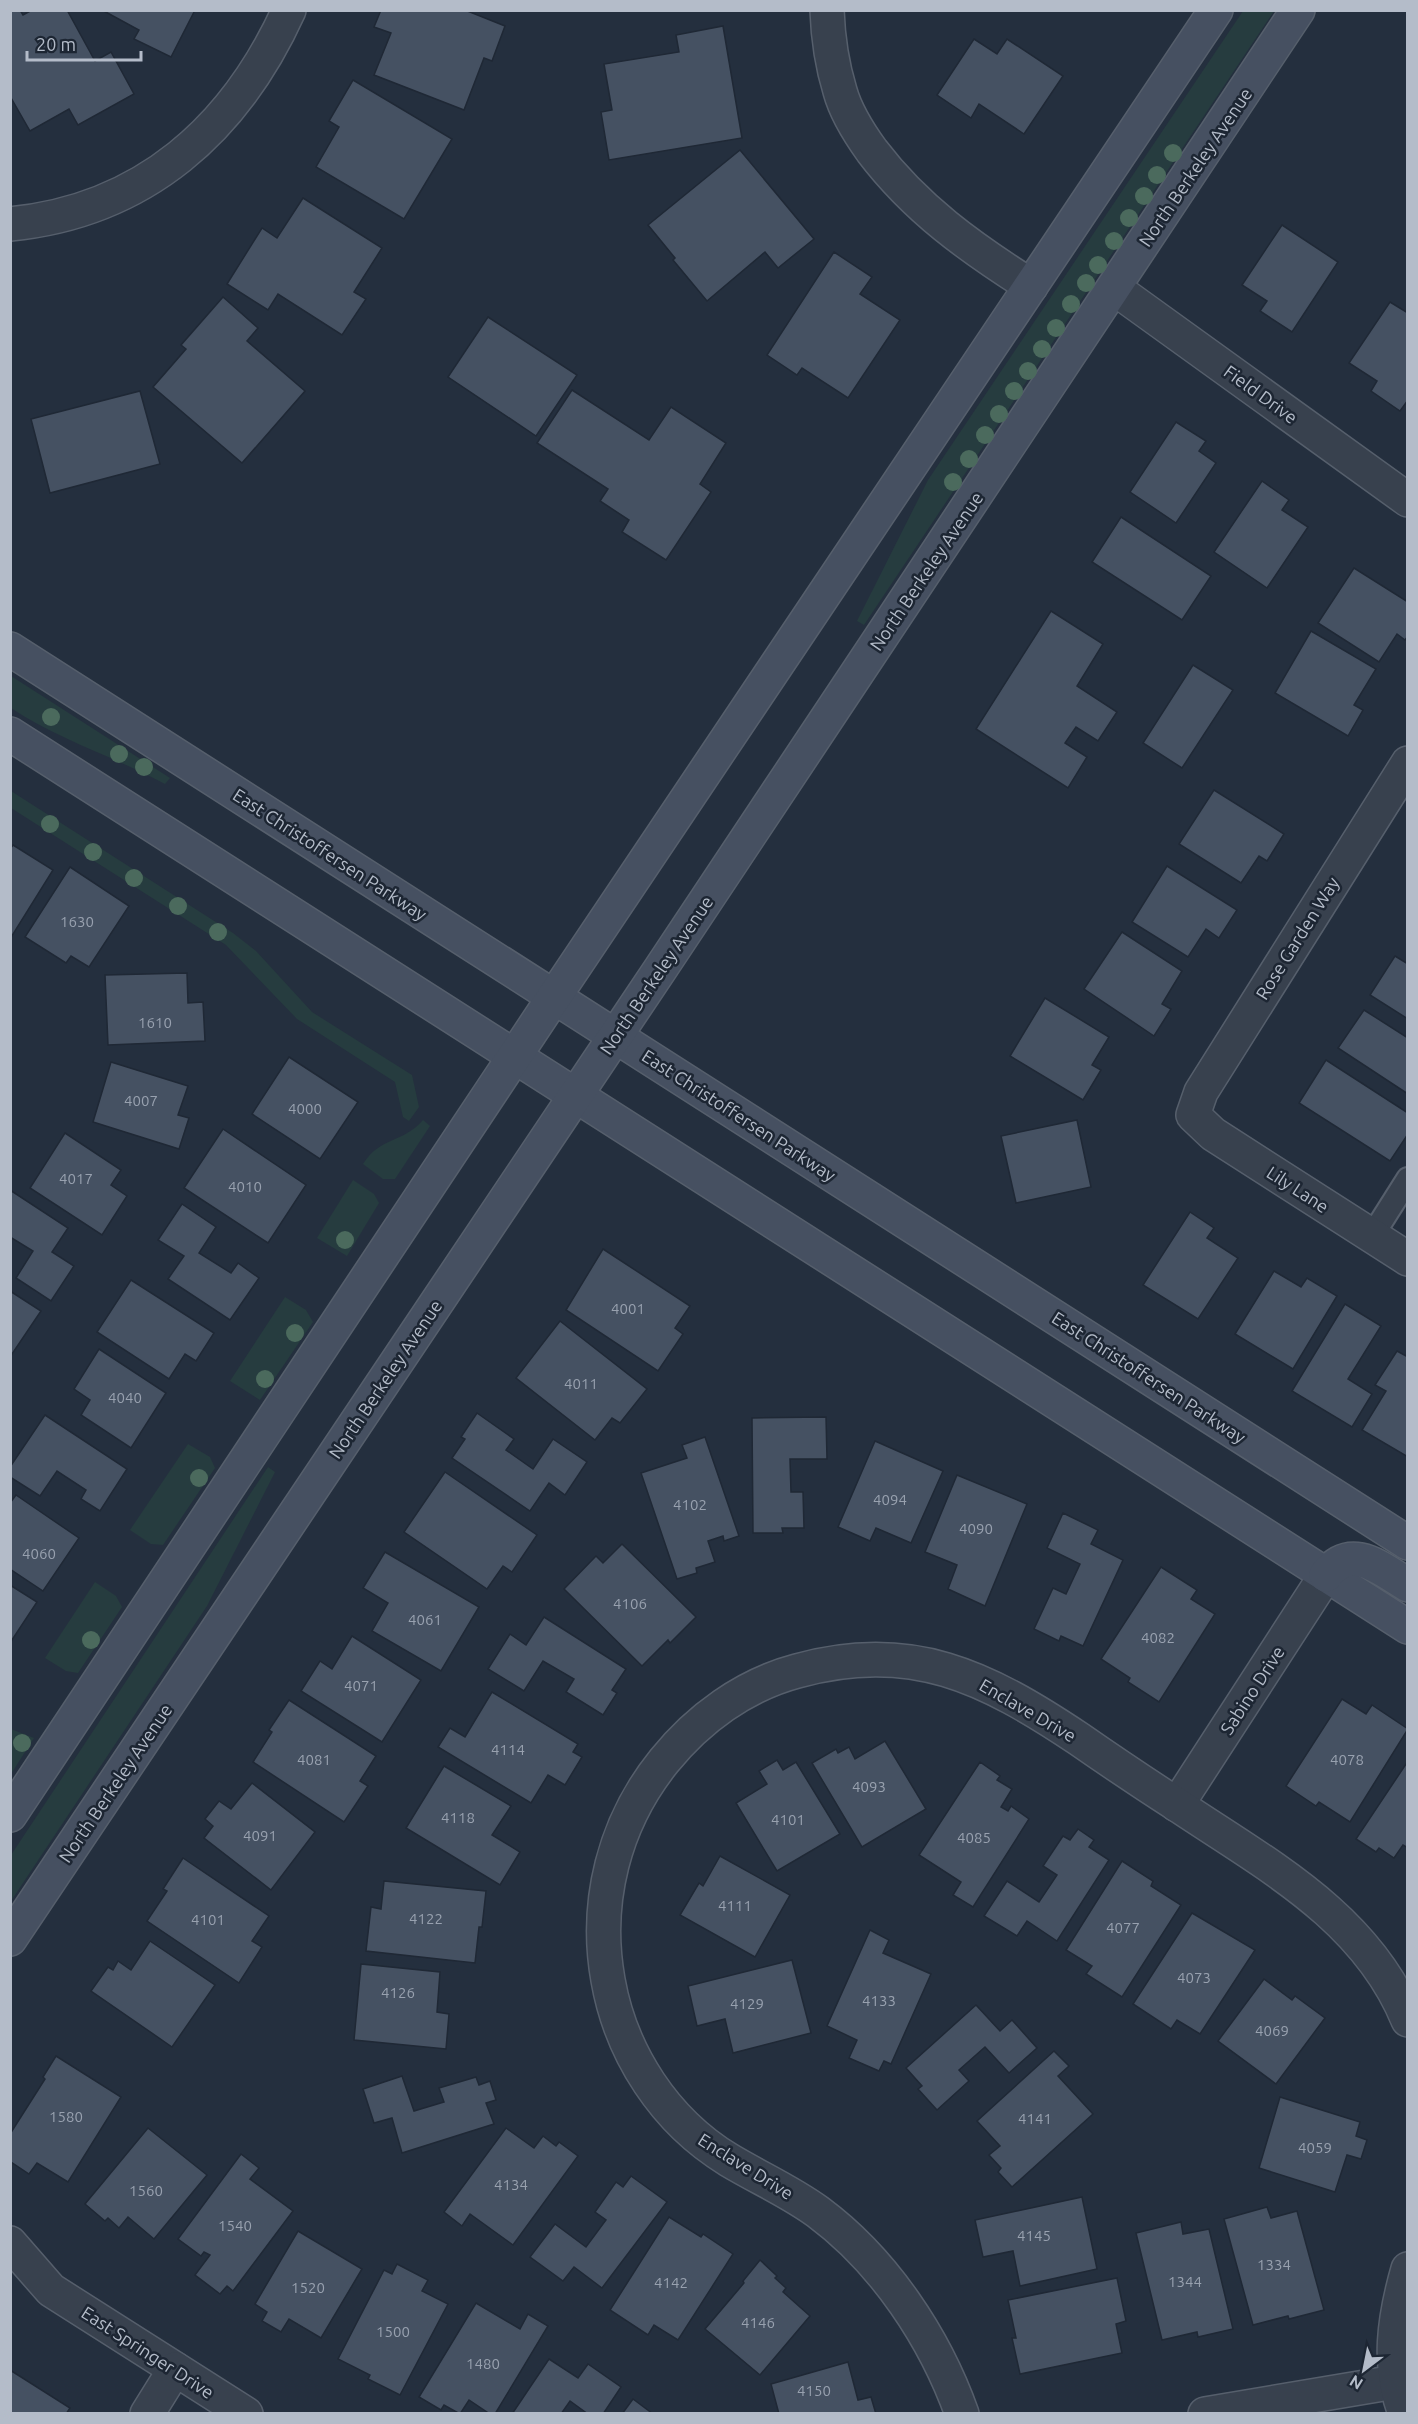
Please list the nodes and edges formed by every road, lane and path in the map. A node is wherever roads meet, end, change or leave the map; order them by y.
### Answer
1 (289, 10) edge
2 (827, 10) edge
3 (1216, 10) edge
4 (1298, 10) edge
5 (10, 224) edge
6 (1031, 286) junction
7 (1114, 288) junction
8 (1407, 500) edge
9 (10, 649) edge
10 (10, 734) edge
11 (1407, 763) edge
12 (554, 997) junction
13 (615, 1036) junction
14 (515, 1056) junction
15 (576, 1094) junction
16 (1192, 1115) joint
17 (1407, 1179) edge
18 (1372, 1236) junction
19 (1407, 1259) edge
20 (1407, 1543) edge
21 (1326, 1575) junction
22 (1407, 1585) edge
23 (1407, 1627) edge
24 (1177, 1805) junction
25 (10, 1815) edge
26 (10, 1939) edge
27 (1407, 2020) edge
28 (10, 2243) edge
29 (1407, 2269) edge
30 (10, 2279) edge
31 (51, 2290) junction
32 (175, 2369) junction
33 (1395, 2382) junction
34 (147, 2414) edge
35 (246, 2414) edge
36 (962, 2414) edge
37 (1205, 2414) edge
38 (1405, 2414) edge

1 - 5 street
2 - 6 street
3 - 6 street
4 - 7 street, North Berkeley Avenue
6 - 12 street
7 - 8 street, Field Drive
7 - 13 street, North Berkeley Avenue
9 - 12 street, East Christoffersen Parkway
10 - 14 street
11 - 16 street, Rose Garden Way
12 - 13 street, East Christoffersen Parkway
12 - 14 street
13 - 15 street, North Berkeley Avenue
13 - 20 street, East Christoffersen Parkway
14 - 15 street
14 - 25 street
15 - 21 street
15 - 26 street, North Berkeley Avenue
16 - 18 street, Lily Lane
17 - 18 lane
18 - 19 street, Lily Lane
21 - 22 street
21 - 23 street
21 - 24 street, Sabino Drive
24 - 27 street, Enclave Drive
24 - 36 street, Enclave Drive
28 - 31 street, East Springer Drive
29 - 33 street
30 - 31 street, East Springer Drive
31 - 32 street, East Springer Drive
32 - 34 street
32 - 35 street, East Springer Drive
33 - 37 street
33 - 38 street

